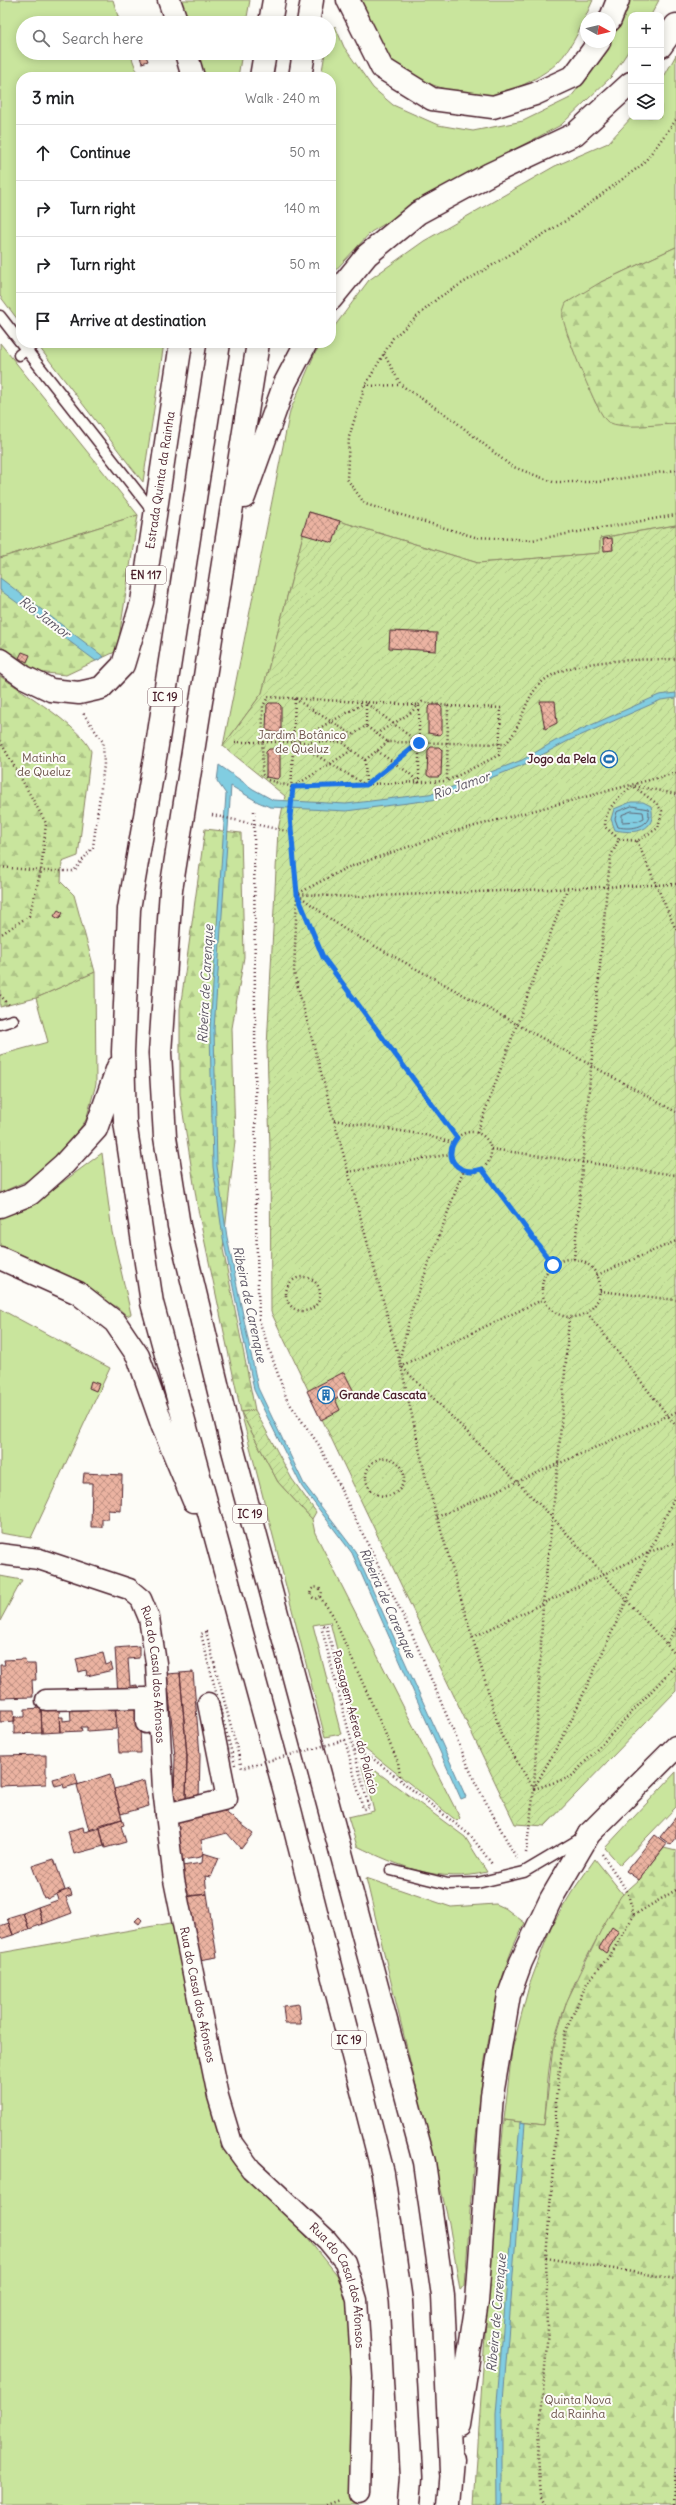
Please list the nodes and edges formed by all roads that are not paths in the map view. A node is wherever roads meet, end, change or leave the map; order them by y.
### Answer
1 (169, 0) edge
2 (274, 0) edge
3 (312, 0) edge
4 (348, 0) edge
5 (618, 0) edge
6 (613, 12) edge
7 (175, 16) edge
8 (271, 16) edge
9 (309, 16) edge
10 (676, 25) edge
11 (664, 42) edge
12 (595, 48) edge
13 (188, 60) edge
14 (264, 60) edge
15 (303, 60) edge
16 (192, 72) edge
17 (262, 72) edge
18 (301, 72) edge
19 (630, 84) edge
20 (336, 292) edge
21 (0, 316) edge
22 (16, 339) edge
23 (22, 348) edge
24 (180, 348) edge
25 (219, 348) edge
26 (257, 348) edge
27 (303, 348) edge
28 (155, 515) junction
29 (227, 545) junction
30 (0, 660) edge
31 (13, 1020) dead end
32 (0, 1024) edge
33 (123, 1052) junction
34 (0, 1206) edge
35 (0, 1258) edge
36 (0, 1554) edge
37 (229, 1585) junction
38 (46, 1700) dead end
39 (208, 1703) dead end
40 (676, 1747) edge
41 (147, 1761) dead end
42 (166, 1814) junction
43 (589, 1834) junction
44 (391, 1870) dead end
45 (451, 2473) junction
46 (359, 2494) dead end
47 (409, 2505) edge
48 (449, 2505) edge

1 - 7 main road
2 - 8 main road
3 - 9 main road
4 - 12 main road
5 - 6 main road
10 - 11 main road
13 - 16 main road
14 - 17 main road
15 - 18 main road
19 - 20 main road
21 - 22 lane
23 - 28 lane
24 - 28 main road, Estrada Quinta da Rainha / EN 117
25 - 33 main road, IC 19
26 - 29 main road, IC 19
27 - 29 main road
28 - 30 main road, Estrada Quinta da Rainha / EN 117
29 - 45 main road, IC 19
31 - 32 lane
33 - 34 main road
33 - 37 main road, IC 19
35 - 37 main road
36 - 42 street, Rua do Casal dos Afonsos
37 - 47 main road, IC 19
38 - 41 street
39 - 42 street
40 - 43 main road
42 - 46 street, Rua do Casal dos Afonsos
43 - 44 lane
43 - 45 main road
45 - 48 main road, IC 19

